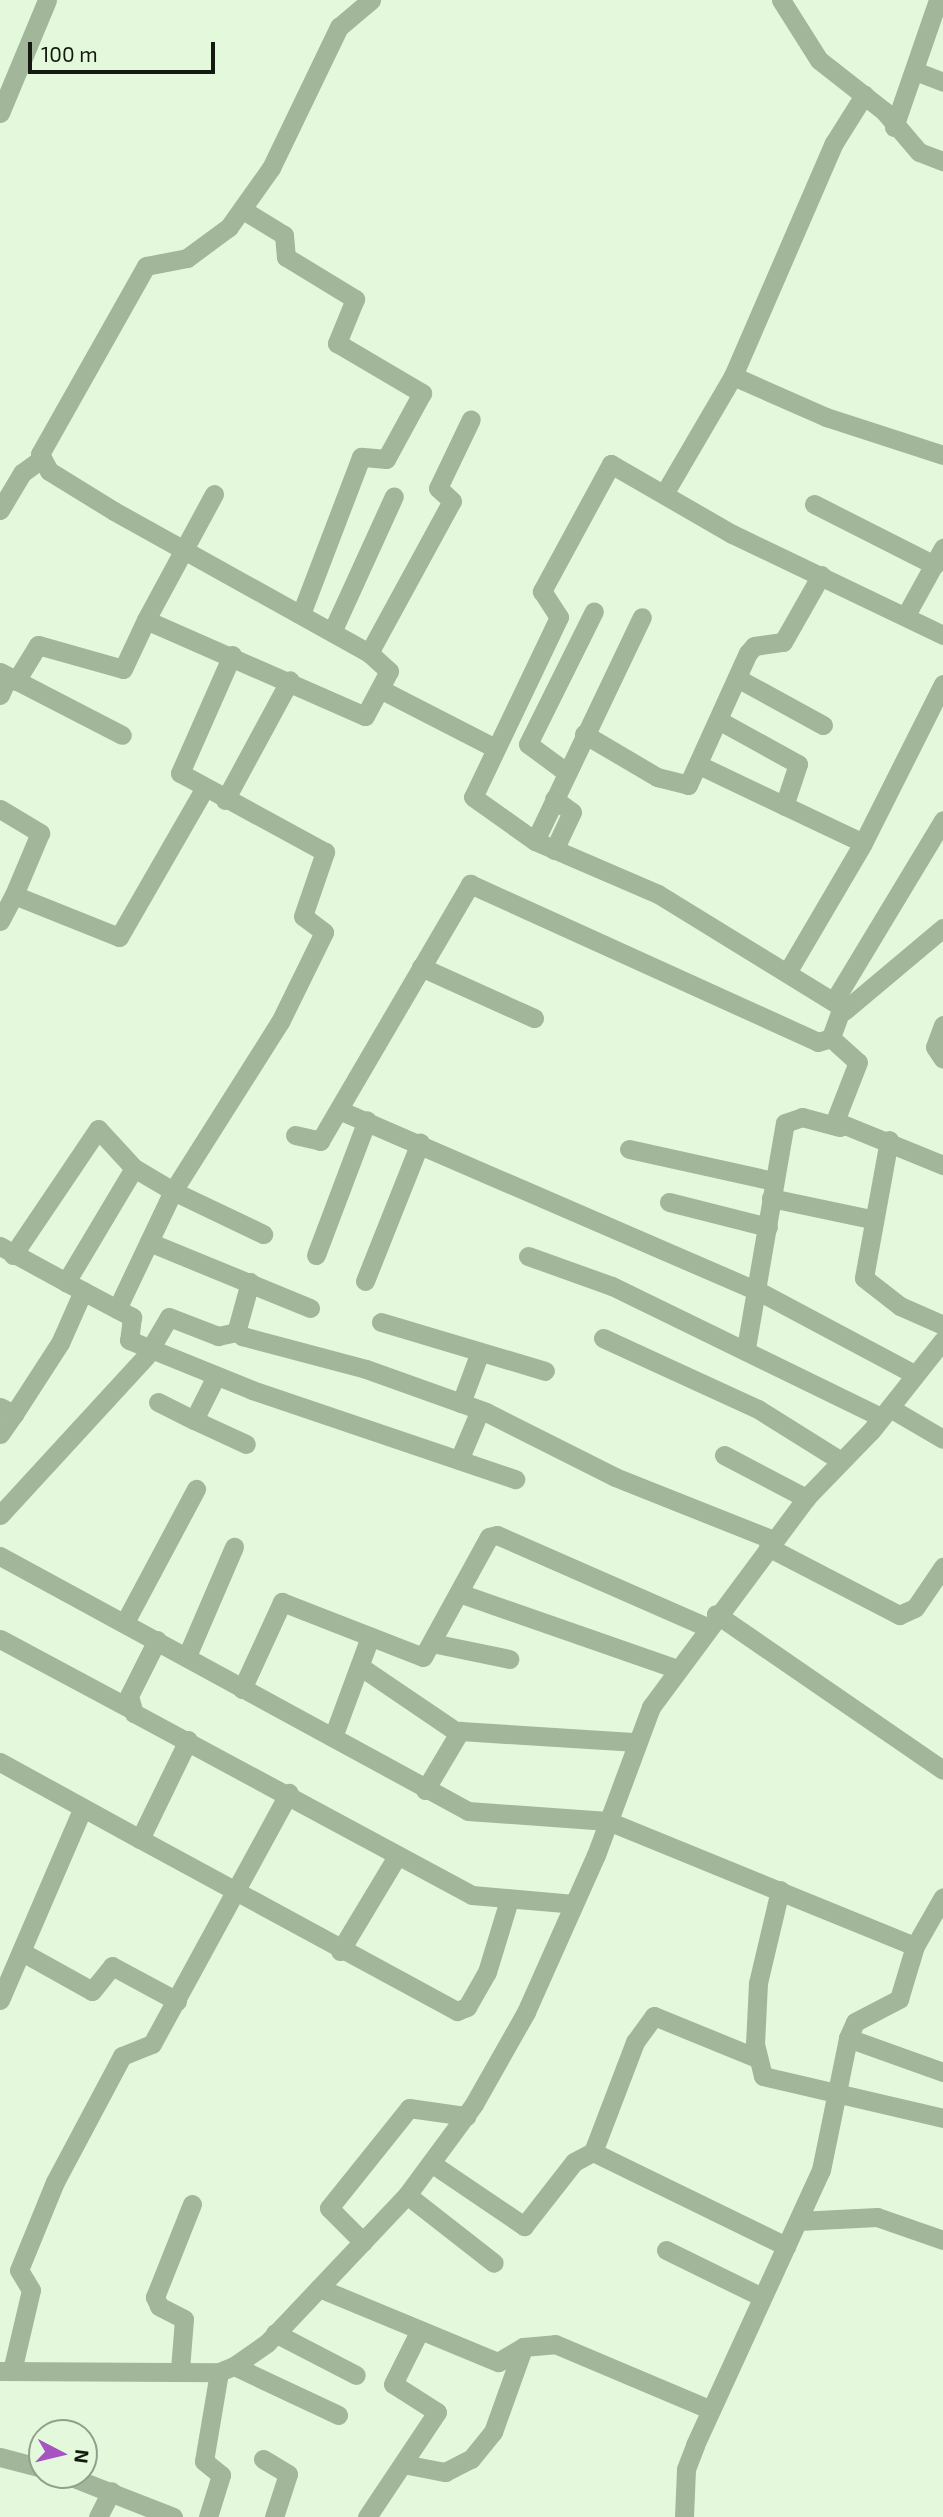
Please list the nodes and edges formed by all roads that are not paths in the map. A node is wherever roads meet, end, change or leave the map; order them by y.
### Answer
1 (47, 0) edge
2 (371, 0) edge
3 (781, 0) edge
4 (937, 0) edge
5 (936, 31) edge
6 (915, 71) junction
7 (943, 82) edge
8 (864, 95) junction
9 (0, 113) edge
10 (894, 127) junction
11 (943, 161) edge
12 (243, 210) junction
13 (733, 376) junction
14 (471, 419) dead end
15 (943, 455) edge
16 (41, 459) junction
17 (214, 494) dead end
18 (664, 495) junction
19 (394, 496) dead end
20 (814, 504) dead end
21 (0, 510) edge
22 (180, 549) junction
23 (938, 556) edge
24 (821, 575) junction
25 (594, 611) dead end
26 (301, 614) junction
27 (905, 615) junction
28 (642, 617) dead end
29 (146, 620) junction
30 (332, 632) junction
31 (943, 635) edge
32 (369, 653) junction
33 (232, 655) junction
34 (737, 678) junction
35 (290, 680) junction
36 (6, 681) edge
37 (943, 684) edge
38 (382, 690) junction
39 (720, 722) junction
40 (823, 725) dead end
41 (584, 734) junction
42 (122, 735) dead end
43 (495, 748) junction
44 (701, 766) junction
45 (566, 772) junction
46 (204, 789) junction
47 (554, 799) junction
48 (225, 800) junction
49 (784, 806) junction
50 (0, 809) edge
51 (943, 820) edge
52 (535, 841) junction
53 (863, 844) junction
54 (554, 850) junction
55 (14, 895) junction
56 (0, 921) edge
57 (943, 928) edge
58 (421, 967) junction
59 (788, 971) junction
60 (839, 1006) junction
61 (534, 1017) dead end
62 (943, 1025) edge
63 (831, 1038) junction
64 (943, 1059) edge
65 (339, 1111) junction
66 (367, 1120) junction
67 (840, 1127) junction
68 (295, 1135) dead end
69 (889, 1140) junction
70 (420, 1143) junction
71 (629, 1149) dead end
72 (943, 1165) edge
73 (134, 1168) junction
74 (772, 1190) junction
75 (173, 1191) junction
76 (669, 1202) dead end
77 (871, 1219) junction
78 (768, 1227) junction
79 (263, 1234) dead end
80 (149, 1242) junction
81 (6, 1250) edge
82 (316, 1255) dead end
83 (528, 1256) dead end
84 (365, 1281) dead end
85 (250, 1282) junction
86 (74, 1287) junction
87 (758, 1291) junction
88 (310, 1308) dead end
89 (117, 1309) junction
90 (381, 1322) dead end
91 (943, 1325) edge
92 (237, 1332) junction
93 (603, 1338) dead end
94 (943, 1340) edge
95 (746, 1348) junction
96 (150, 1350) junction
97 (480, 1352) junction
98 (545, 1371) dead end
99 (915, 1374) junction
100 (216, 1376) junction
101 (158, 1402) dead end
102 (461, 1403) junction
103 (7, 1410) edge
104 (480, 1410) junction
105 (885, 1413) junction
106 (194, 1420) junction
107 (0, 1434) edge
108 (943, 1438) edge
109 (246, 1444) dead end
110 (724, 1455) dead end
111 (458, 1460) junction
112 (841, 1461) junction
113 (515, 1479) dead end
114 (196, 1489) dead end
115 (806, 1498) junction
116 (0, 1515) edge
117 (771, 1543) junction
118 (234, 1547) dead end
119 (0, 1556) edge
120 (943, 1567) edge
121 (459, 1594) junction
122 (711, 1621) junction
123 (125, 1622) junction
124 (370, 1637) junction
125 (0, 1639) edge
126 (157, 1640) junction
127 (432, 1643) junction
128 (187, 1656) junction
129 (509, 1659) dead end
130 (361, 1667) junction
131 (677, 1670) junction
132 (242, 1689) junction
133 (129, 1708) junction
134 (457, 1732) junction
135 (333, 1737) junction
136 (188, 1740) junction
137 (631, 1757) junction
138 (0, 1762) edge
139 (943, 1770) edge
140 (425, 1790) junction
141 (289, 1793) junction
142 (82, 1810) junction
143 (608, 1821) junction
144 (140, 1839) junction
145 (397, 1856) junction
146 (780, 1890) junction
147 (237, 1896) junction
148 (943, 1897) edge
149 (509, 1900) junction
150 (574, 1904) junction
151 (915, 1945) junction
152 (340, 1951) junction
153 (22, 1952) junction
154 (0, 2000) edge
155 (177, 2001) junction
156 (848, 2038) junction
157 (757, 2058) junction
158 (943, 2072) edge
159 (838, 2092) junction
160 (466, 2116) junction
161 (943, 2119) edge
162 (593, 2152) junction
163 (434, 2165) junction
164 (407, 2195) junction
165 (191, 2204) dead end
166 (798, 2221) junction
167 (943, 2240) edge
168 (363, 2242) junction
169 (786, 2246) junction
170 (666, 2250) dead end
171 (494, 2263) dead end
172 (319, 2287) junction
173 (762, 2297) junction
174 (420, 2330) junction
175 (275, 2333) junction
176 (523, 2347) junction
177 (226, 2369) junction
178 (180, 2370) junction
179 (6, 2371) edge
180 (355, 2375) dead end
181 (711, 2410) junction
182 (338, 2415) dead end
183 (0, 2457) edge
184 (263, 2459) dead end
185 (28, 2464) edge
186 (403, 2464) junction
187 (98, 2486) edge
188 (111, 2491) junction
189 (98, 2517) edge
190 (173, 2517) edge
191 (208, 2517) edge
192 (274, 2517) edge
193 (367, 2517) edge
194 (684, 2517) edge

1 - 9 street
2 - 12 street
3 - 8 street
4 - 5 street
5 - 6 street
6 - 7 street
6 - 10 street
8 - 10 street
8 - 13 street
10 - 11 street
12 - 16 street
12 - 26 street
13 - 15 street
13 - 18 street
14 - 32 street
16 - 21 street
16 - 22 street
17 - 22 street
18 - 24 street
18 - 43 street
19 - 30 street
20 - 23 street
22 - 26 street
22 - 29 street
23 - 27 street
24 - 27 street
24 - 34 street
25 - 45 street
26 - 30 street
27 - 31 street
28 - 41 street
29 - 33 street
29 - 36 street
30 - 32 street
32 - 38 street
33 - 35 street
33 - 46 street
34 - 39 street
34 - 40 street
35 - 38 street
35 - 48 street
36 - 42 street
37 - 53 street
38 - 43 street
39 - 44 street
39 - 49 street
41 - 44 street
41 - 45 street
43 - 52 street
44 - 49 street
45 - 47 street
46 - 48 street
46 - 55 street
47 - 52 street
47 - 54 street
48 - 75 street
49 - 53 street
50 - 55 street
51 - 60 street
52 - 54 street
53 - 59 street
54 - 59 street
55 - 56 street
57 - 60 street
58 - 61 street
58 - 63 street
58 - 65 street
59 - 60 street
60 - 63 street
62 - 64 street
63 - 67 street
65 - 66 street
65 - 68 street
66 - 70 street
66 - 82 street
67 - 69 street
67 - 74 street
69 - 72 street
69 - 77 street
70 - 84 street
70 - 87 street
71 - 74 street
73 - 75 street
73 - 81 street
73 - 86 street
74 - 77 street
74 - 78 street
75 - 79 street
75 - 80 street
76 - 78 street
77 - 91 street
78 - 87 street
80 - 85 street
80 - 89 street
81 - 86 street
83 - 95 street
85 - 88 street
85 - 92 street
86 - 89 street
86 - 103 street
87 - 95 street
87 - 99 street
89 - 96 street
90 - 97 street
92 - 96 street
92 - 102 street
93 - 112 street
94 - 99 street
95 - 105 street
96 - 100 street
96 - 116 street
97 - 98 street
97 - 102 street
99 - 105 street
100 - 106 street
100 - 111 street
101 - 106 street
102 - 104 street
103 - 107 street
104 - 111 street
104 - 117 street
105 - 108 street
105 - 112 street
106 - 109 street
110 - 115 street
111 - 113 street
112 - 115 street
114 - 123 street
115 - 117 street
117 - 120 street
117 - 122 street
118 - 128 street
119 - 123 street
121 - 122 street
121 - 127 street
121 - 131 street
122 - 131 street
122 - 139 street
123 - 126 street
124 - 127 street
124 - 130 street
124 - 132 street
125 - 133 street
126 - 128 street
126 - 133 street
127 - 129 street
128 - 132 street
130 - 134 street
130 - 135 street
131 - 137 street
132 - 135 street
133 - 136 street
134 - 137 street
134 - 140 street
135 - 140 street
136 - 141 street
136 - 144 street
137 - 143 street
138 - 142 street
140 - 143 street
141 - 145 street
141 - 147 street
142 - 144 street
142 - 153 street
143 - 146 street
143 - 150 street
144 - 147 street
145 - 149 street
145 - 152 street
146 - 151 street
146 - 157 street
147 - 152 street
147 - 155 street
148 - 151 street
149 - 150 street
149 - 152 street
150 - 160 street
151 - 156 street
153 - 154 street
153 - 155 street
155 - 179 street
156 - 158 street
156 - 159 street
157 - 159 street
157 - 162 street
159 - 161 street
159 - 166 street
160 - 163 street
160 - 168 street
162 - 163 street
162 - 169 street
163 - 164 street
164 - 168 street
164 - 171 street
165 - 178 street
166 - 167 street
166 - 169 street
168 - 172 street
169 - 173 street
170 - 173 street
172 - 174 street
172 - 175 street
173 - 181 street
174 - 176 street
174 - 186 street
175 - 177 street
175 - 180 street
176 - 181 street
176 - 186 street
177 - 178 street
177 - 182 street
177 - 191 street
178 - 179 street
181 - 194 street
183 - 185 street
184 - 192 street
186 - 193 street
187 - 188 street
188 - 189 street
188 - 190 street

